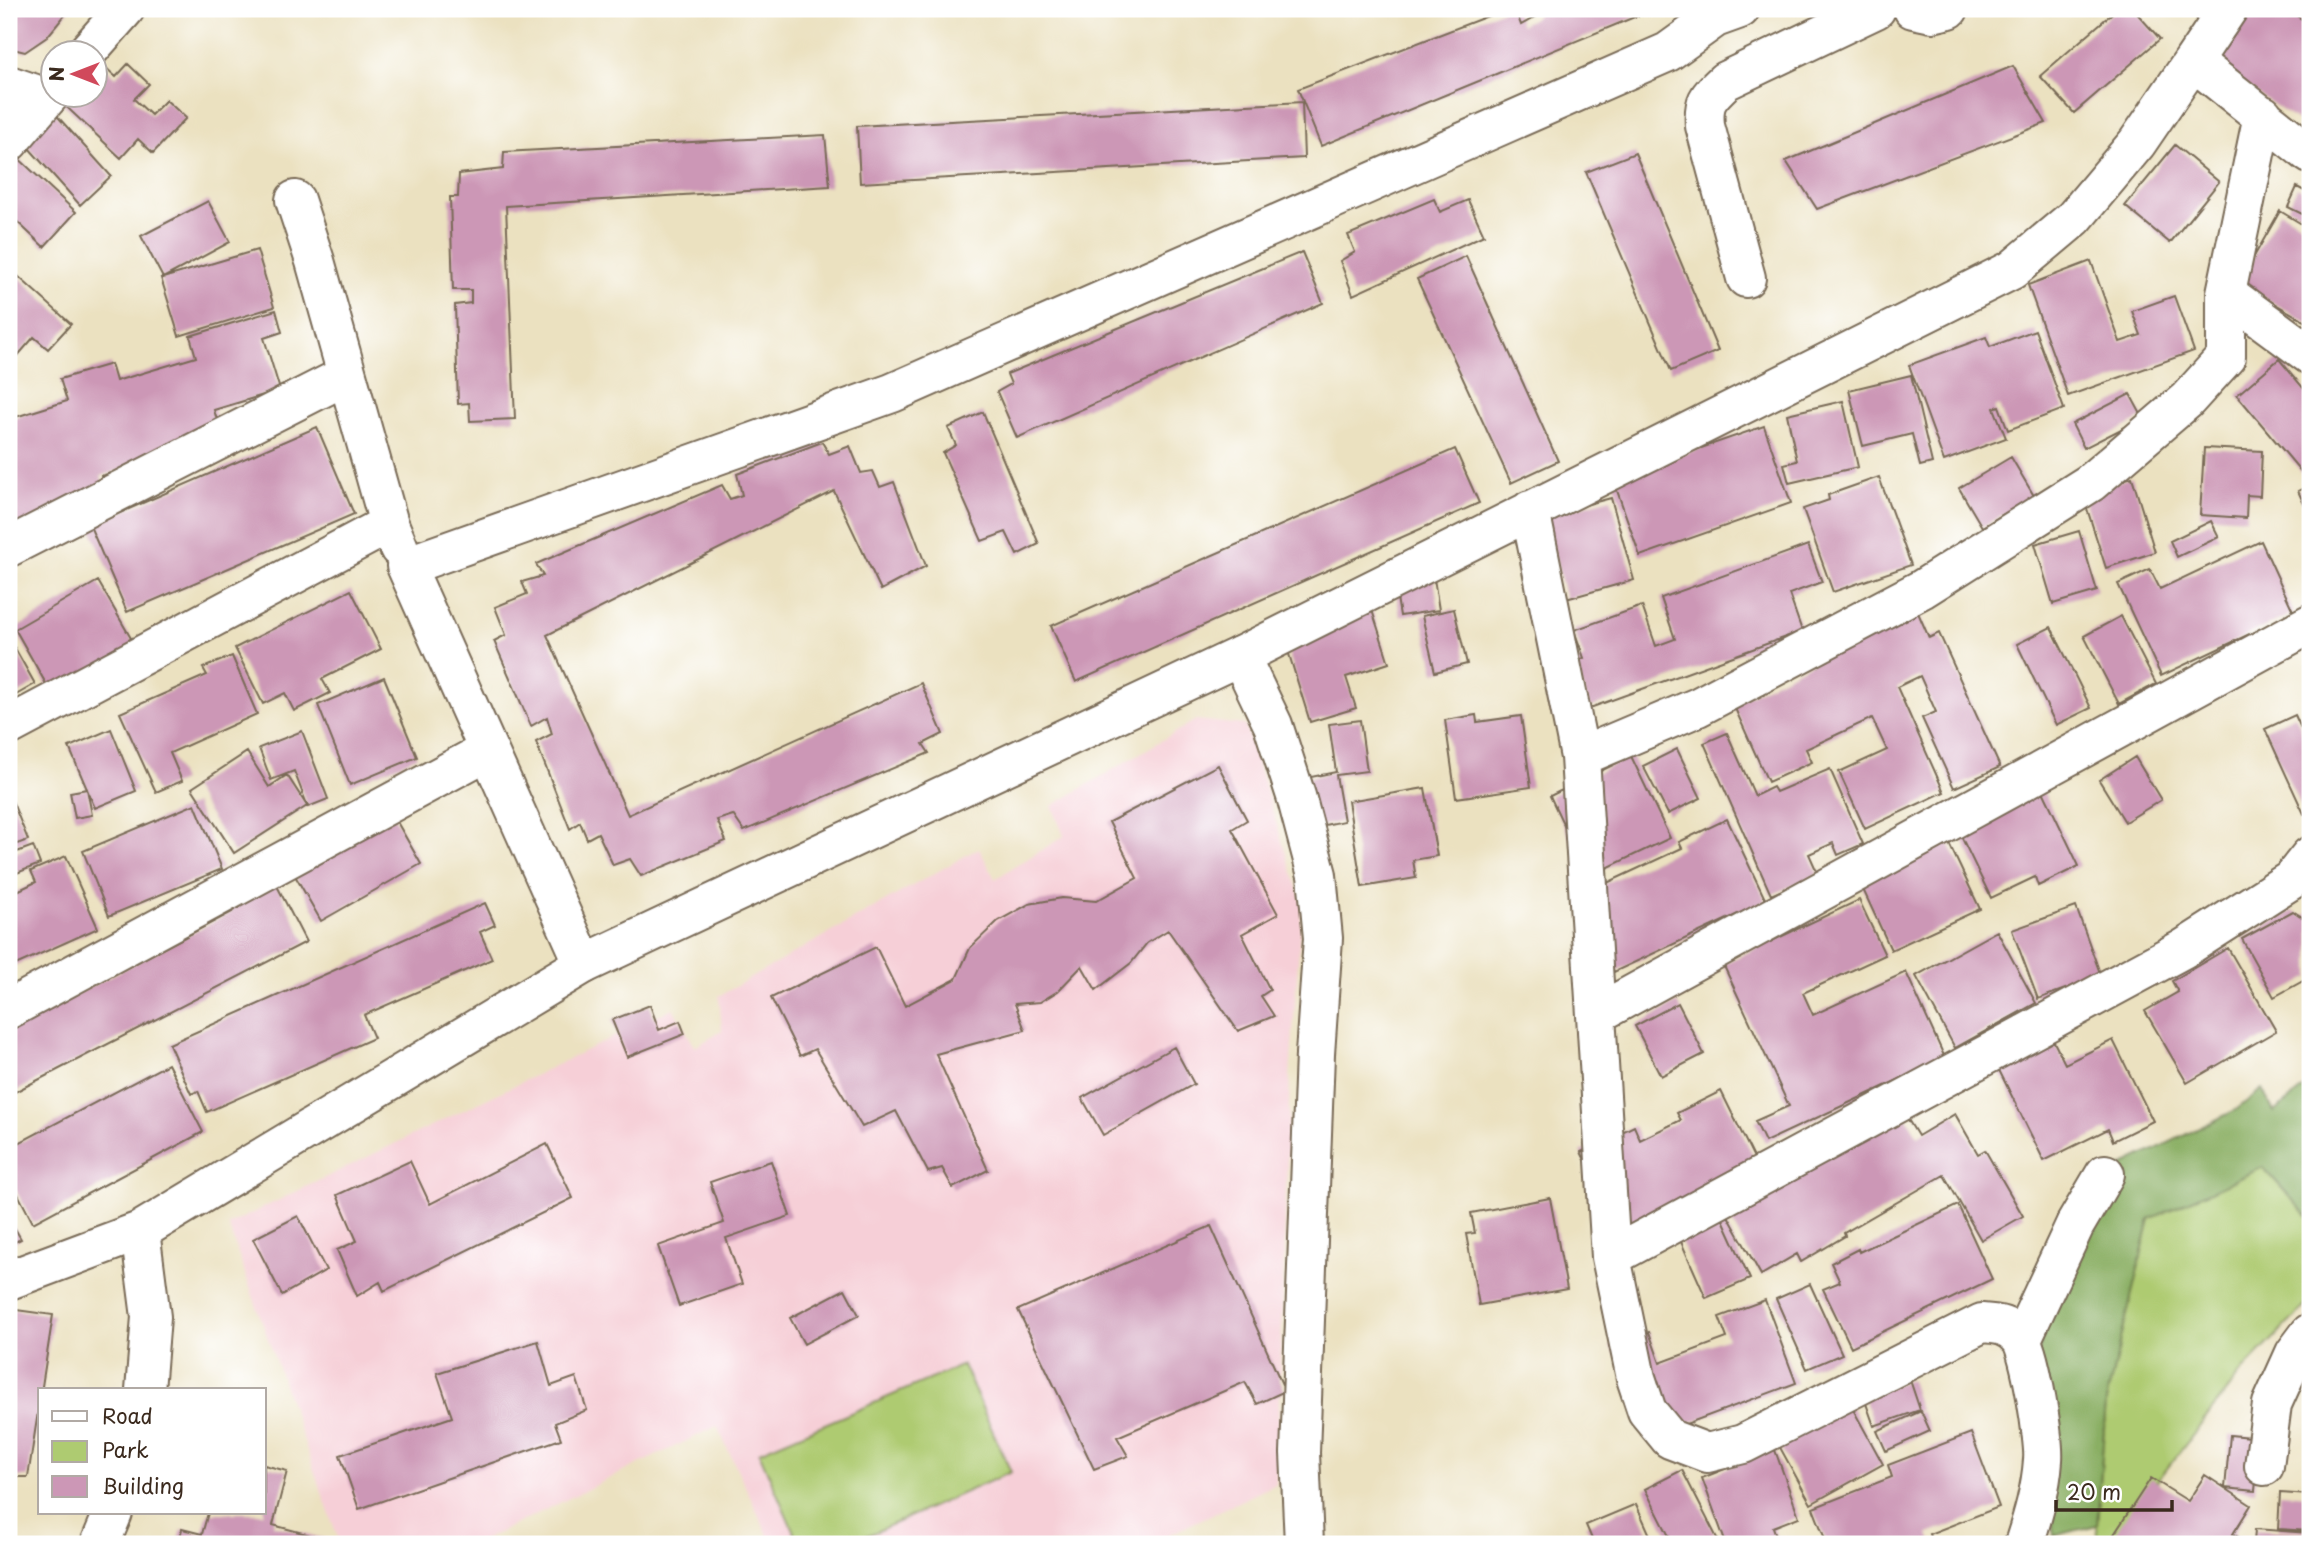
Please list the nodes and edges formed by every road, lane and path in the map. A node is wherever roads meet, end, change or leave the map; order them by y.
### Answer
1 (125, 9) edge
2 (1876, 9) edge
3 (1913, 9) edge
4 (1949, 9) edge
5 (2228, 9) edge
6 (1725, 12) edge
7 (99, 38) edge
8 (2193, 61) junction
9 (9, 85) edge
10 (38, 92) edge
11 (39, 108) edge
12 (2263, 115) junction
13 (9, 142) edge
14 (2310, 153) edge
15 (295, 200) dead end
16 (1746, 278) dead end
17 (2226, 293) junction
18 (2310, 355) edge
19 (347, 375) junction
20 (1530, 510) junction
21 (389, 524) junction
22 (9, 547) edge
23 (406, 566) junction
24 (2310, 624) edge
25 (1240, 656) junction
26 (9, 726) edge
27 (487, 751) junction
28 (1580, 757) junction
29 (2310, 856) edge
30 (584, 964) junction
31 (9, 1010) edge
32 (1597, 1014) junction
33 (2105, 1174) dead end
34 (140, 1231) junction
35 (1612, 1256) junction
36 (9, 1280) edge
37 (2310, 1333) edge
38 (2022, 1339) junction
39 (145, 1388) edge
40 (2264, 1466) dead end
41 (113, 1514) edge
42 (100, 1544) edge
43 (1304, 1544) edge
44 (2024, 1544) edge

1 - 7 street
2 - 16 street
3 - 4 street
5 - 8 street
6 - 23 street
8 - 12 street
8 - 20 street
9 - 10 street
11 - 13 street
12 - 14 street
12 - 17 street
15 - 19 street
17 - 18 street
17 - 28 street
19 - 21 street
19 - 22 street
20 - 25 street
20 - 28 street
21 - 23 street
21 - 26 street
23 - 27 street
24 - 32 street
25 - 30 street
25 - 43 street
27 - 30 street
27 - 31 street
28 - 32 street
29 - 35 street
30 - 34 street
32 - 35 street
33 - 38 street
34 - 36 street
34 - 39 street
35 - 38 street
37 - 40 street
38 - 44 street
41 - 42 street

